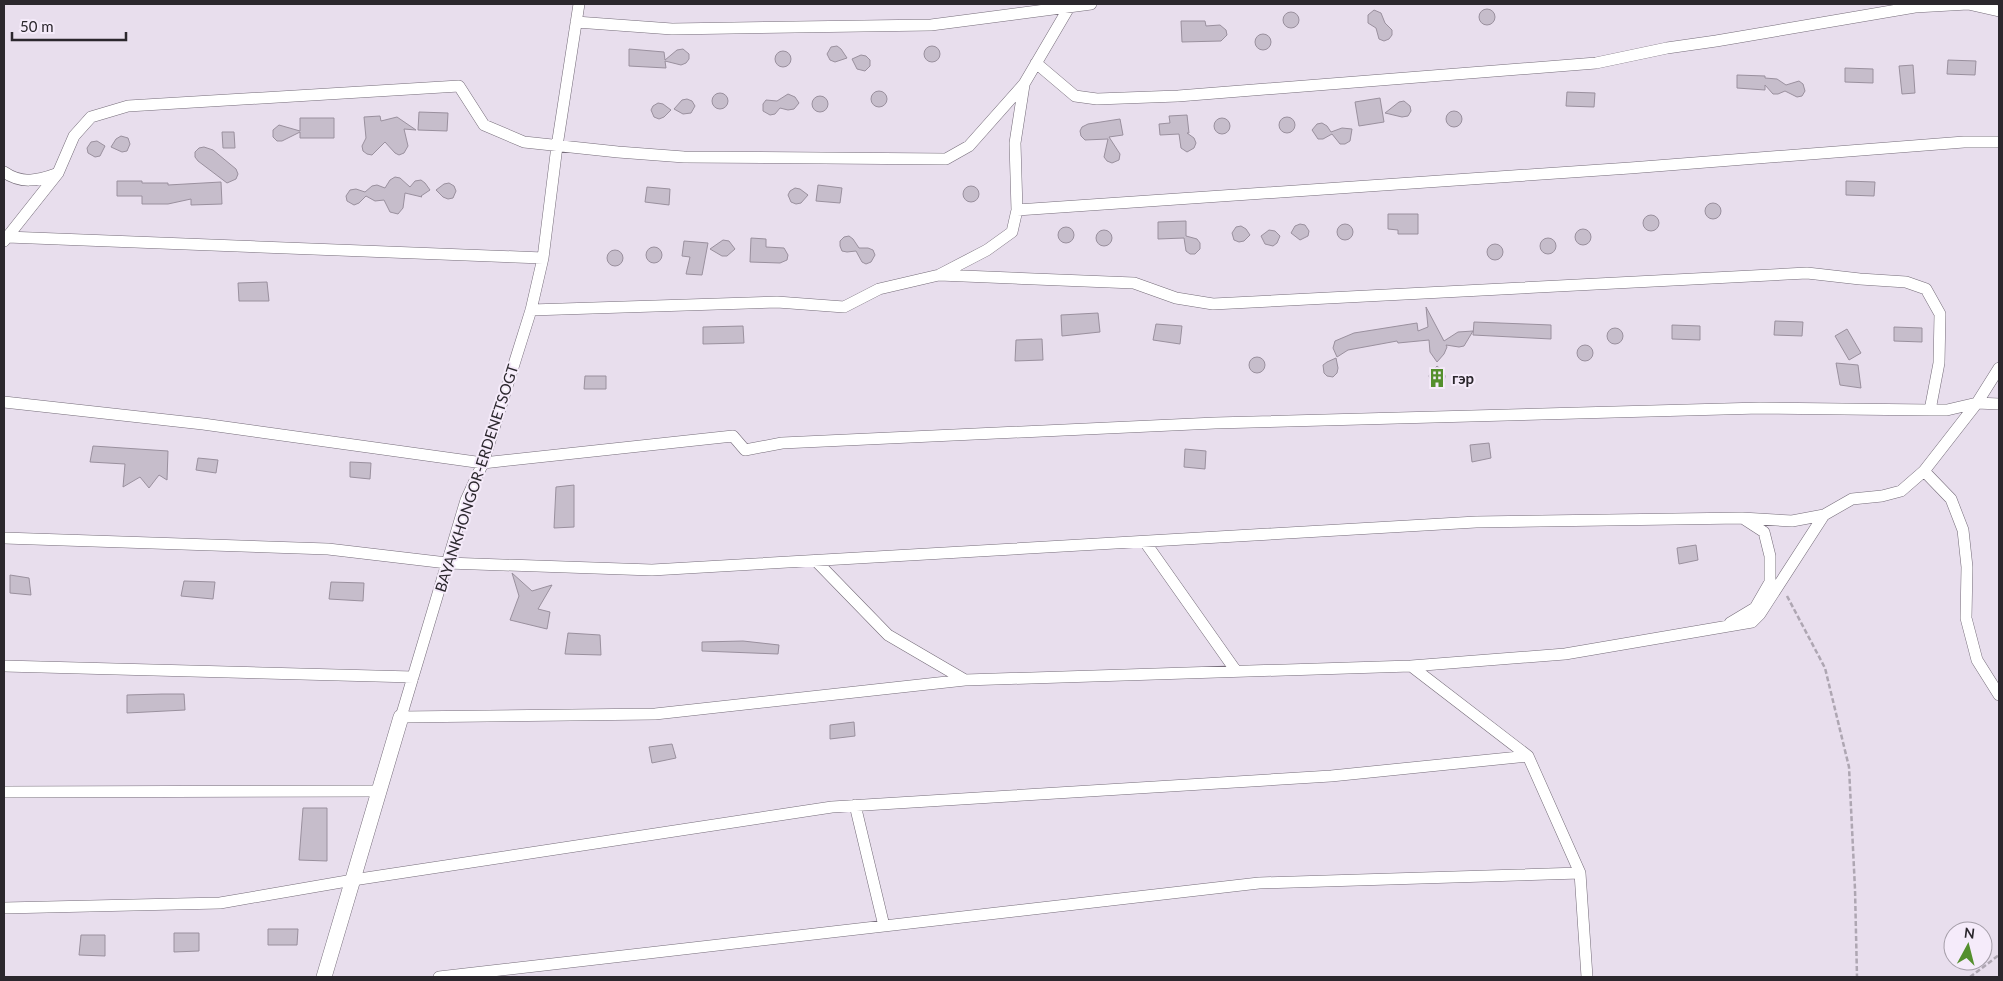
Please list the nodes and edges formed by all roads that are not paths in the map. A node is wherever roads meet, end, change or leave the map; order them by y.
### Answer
1 (579, 4) edge
2 (1091, 4) edge
3 (1070, 5) edge
4 (1999, 11) edge
5 (576, 22) junction
6 (1036, 63) junction
7 (1024, 84) junction
8 (1999, 142) edge
9 (557, 146) junction
10 (4, 172) edge
11 (58, 173) junction
12 (1017, 210) junction
13 (6, 239) edge
14 (542, 258) junction
15 (939, 275) junction
16 (531, 310) junction
17 (1999, 368) edge
18 (4, 402) edge
19 (1977, 403) junction
20 (1999, 404) edge
21 (1930, 410) junction
22 (483, 463) junction
23 (1924, 471) junction
24 (1824, 515) junction
25 (1742, 518) junction
26 (4, 538) edge
27 (1145, 542) junction
28 (816, 561) junction
29 (447, 563) junction
30 (1722, 628) junction
31 (4, 666) edge
32 (1411, 666) junction
33 (1236, 671) junction
34 (413, 677) junction
35 (965, 680) junction
36 (1999, 695) edge
37 (401, 717) junction
38 (1528, 756) junction
39 (379, 791) junction
40 (4, 792) edge
41 (855, 805) junction
42 (1580, 873) junction
43 (353, 880) junction
44 (4, 908) edge
45 (884, 926) junction
46 (324, 977) edge
47 (439, 977) edge
48 (1587, 977) edge

1 - 5 street, BAYANKHONGOR-ERDENETSOGT
2 - 3 street
3 - 5 street
3 - 6 street
4 - 6 street
5 - 9 street, BAYANKHONGOR-ERDENETSOGT
6 - 7 street
7 - 9 street
7 - 12 street
8 - 12 street
9 - 11 street
9 - 14 street, BAYANKHONGOR-ERDENETSOGT
10 - 11 street
11 - 13 street
12 - 15 street
13 - 14 street
14 - 16 street, BAYANKHONGOR-ERDENETSOGT
15 - 16 street
15 - 21 street
16 - 22 street, BAYANKHONGOR-ERDENETSOGT
17 - 19 street
18 - 22 street
19 - 20 street
19 - 21 street
19 - 23 street
21 - 22 street
22 - 29 street, BAYANKHONGOR-ERDENETSOGT
23 - 24 street
23 - 36 street
24 - 25 street
24 - 30 street
25 - 27 street
25 - 30 street
26 - 29 street
27 - 28 street
27 - 33 street
28 - 29 street
28 - 35 street
29 - 34 street, BAYANKHONGOR-ERDENETSOGT
30 - 32 street
31 - 34 street
32 - 33 street
32 - 38 street
33 - 35 street
34 - 37 street, BAYANKHONGOR-ERDENETSOGT
35 - 37 street
37 - 39 street, BAYANKHONGOR-ERDENETSOGT
38 - 41 street
38 - 42 street
39 - 40 street
39 - 43 street, BAYANKHONGOR-ERDENETSOGT
41 - 43 street
41 - 45 street
42 - 45 street
42 - 48 street
43 - 44 street
43 - 46 street, BAYANKHONGOR-ERDENETSOGT
45 - 47 street

